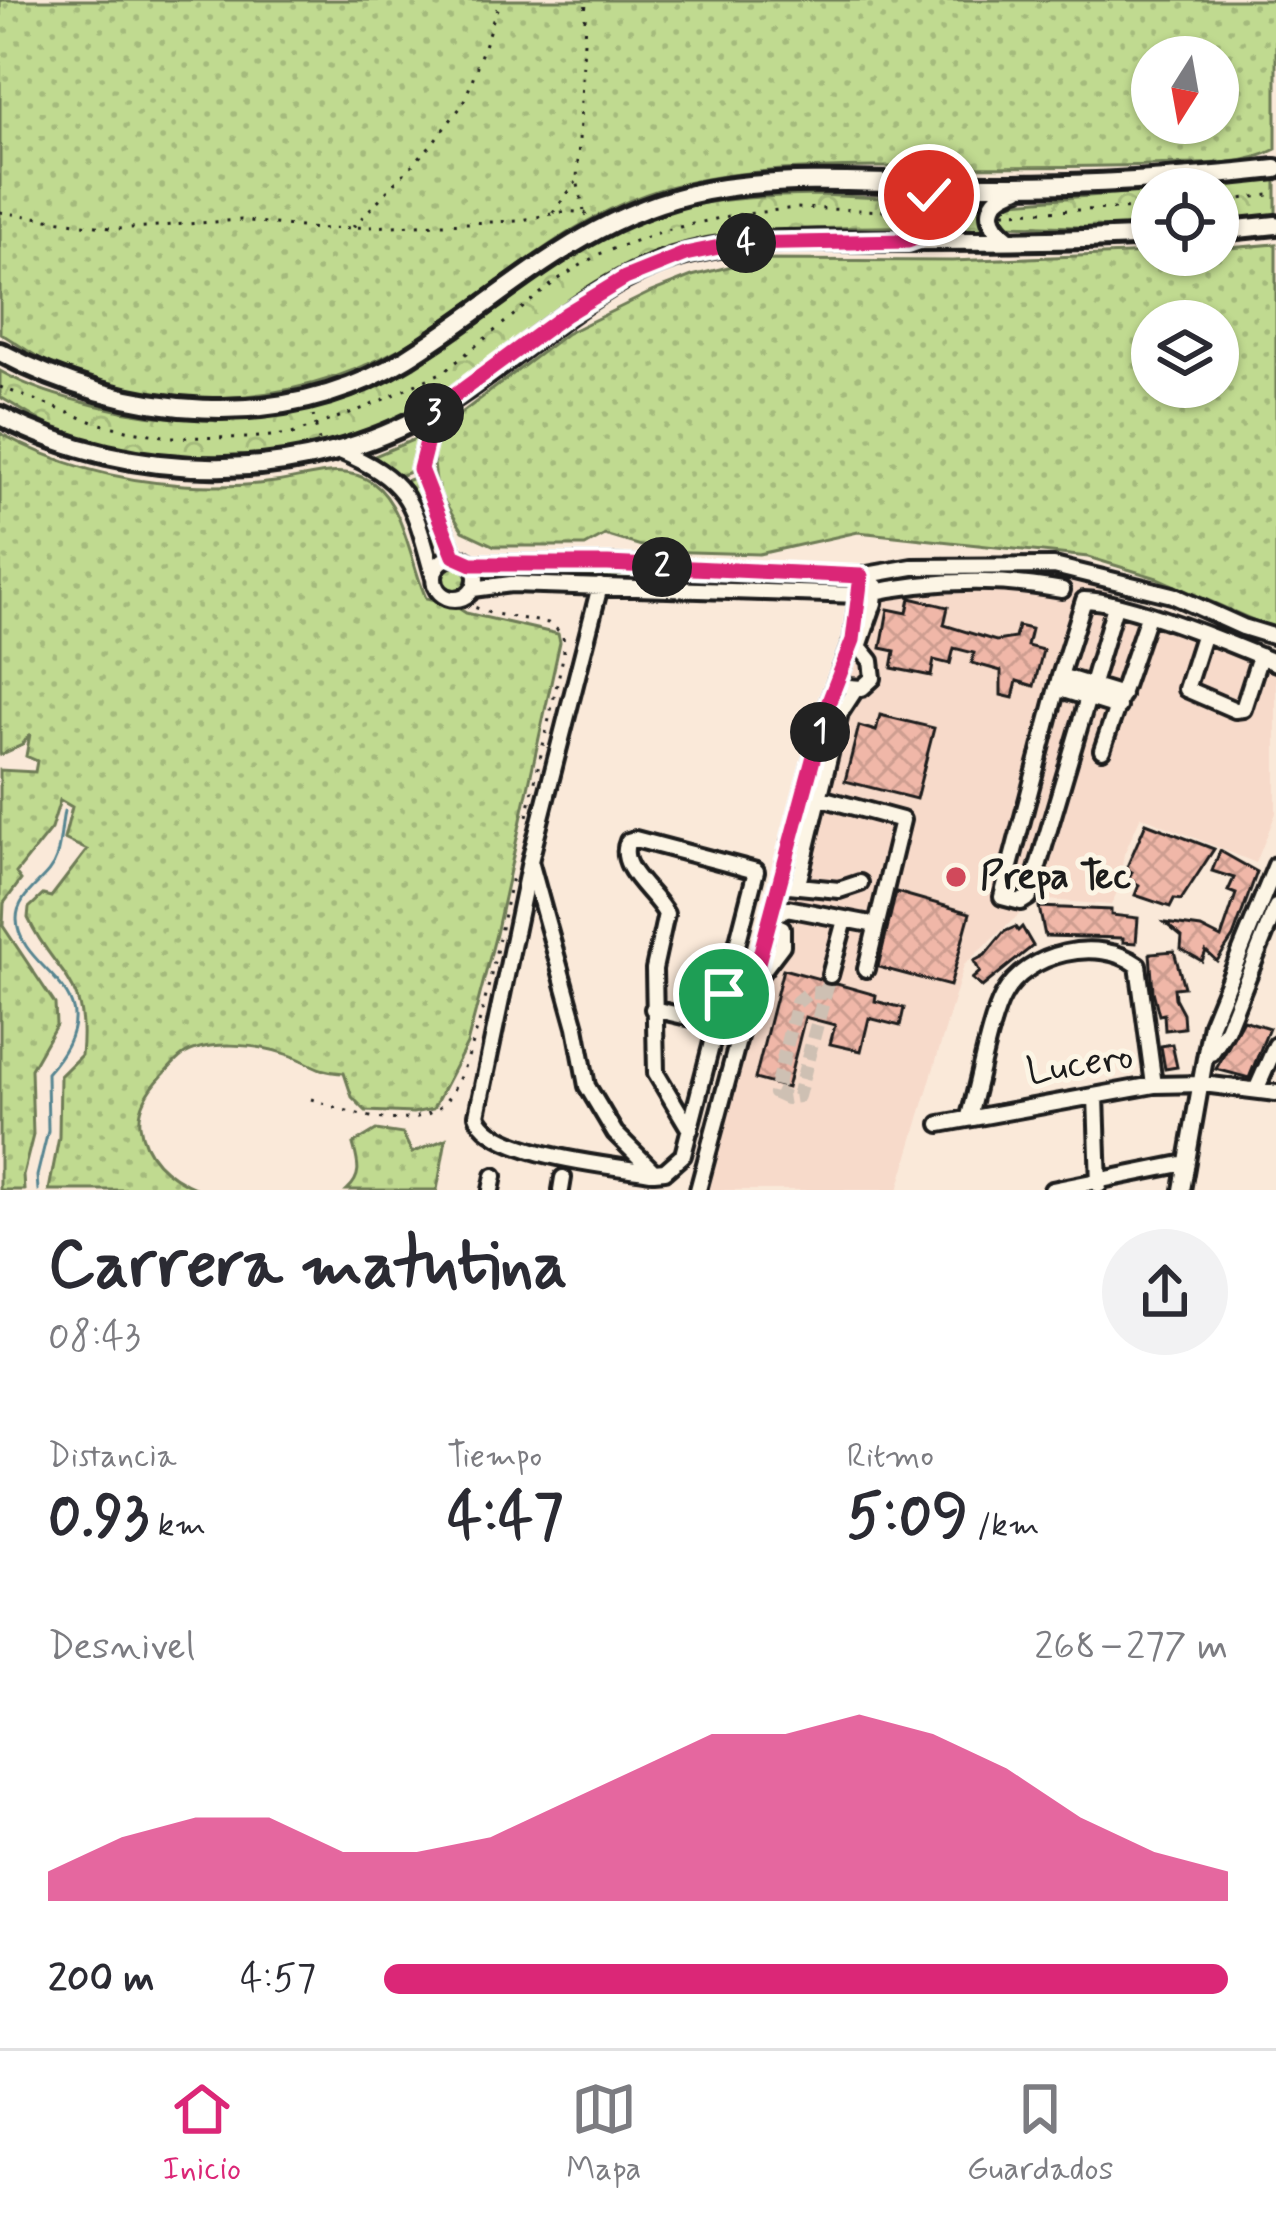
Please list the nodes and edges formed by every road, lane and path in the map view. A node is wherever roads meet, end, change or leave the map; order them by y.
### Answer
1 (500, 0) edge
2 (586, 0) edge
3 (1274, 168) edge
4 (577, 181) junction
5 (904, 184) junction
6 (1023, 186) junction
7 (1276, 194) edge
8 (1239, 199) edge
9 (0, 212) edge
10 (585, 213) junction
11 (553, 214) junction
12 (1276, 225) edge
13 (352, 228) junction
14 (596, 229) junction
15 (1239, 229) edge
16 (1131, 237) edge
17 (1009, 240) junction
18 (908, 241) junction
19 (0, 352) edge
20 (308, 396) junction
21 (435, 410) junction
22 (0, 416) edge
23 (332, 452) junction
24 (454, 556) junction
25 (472, 564) junction
26 (1021, 565) junction
27 (868, 574) junction
28 (434, 578) junction
29 (1021, 582) junction
30 (600, 586) junction
31 (473, 590) junction
32 (1062, 590) dead end
33 (868, 593) junction
34 (453, 599) junction
35 (1115, 606) junction
36 (1148, 616) junction
37 (1203, 636) junction
38 (1276, 637) edge
39 (857, 642) junction
40 (1260, 656) junction
41 (1276, 663) edge
42 (839, 682) junction
43 (1059, 682) junction
44 (854, 690) junction
45 (1088, 691) junction
46 (1120, 701) junction
47 (1102, 750) dead end
48 (820, 799) junction
49 (523, 835) dead end
50 (524, 860) junction
51 (1276, 865) edge
52 (860, 883) dead end
53 (798, 884) junction
54 (776, 890) junction
55 (1276, 907) edge
56 (787, 908) junction
57 (770, 920) junction
58 (845, 920) junction
59 (876, 925) junction
60 (1269, 945) edge
61 (866, 969) dead end
62 (830, 976) tunnel mouth
63 (653, 1009) junction
64 (717, 1024) junction
65 (740, 1029) junction
66 (1276, 1045) edge
67 (1208, 1057) junction
68 (1203, 1084) junction
69 (1154, 1085) junction
70 (1257, 1088) junction
71 (1276, 1093) edge
72 (1096, 1096) junction
73 (311, 1099) dead end
74 (969, 1116) junction
75 (940, 1124) dead end
76 (690, 1130) junction
77 (1186, 1163) junction
78 (654, 1172) junction
79 (1099, 1186) edge
80 (698, 1190) edge
81 (1052, 1190) edge
82 (1182, 1190) edge

1 - 13 path
2 - 4 path
3 - 6 main road
4 - 10 path
4 - 11 path
5 - 6 main road
5 - 14 main road
5 - 18 main road
6 - 17 main road
7 - 8 path
9 - 13 path
10 - 11 path
10 - 14 path
11 - 13 path
12 - 15 main road
14 - 20 main road
16 - 17 main road
17 - 18 main road
18 - 21 main road
19 - 20 main road
20 - 23 path
21 - 23 main road
21 - 24 street
22 - 23 main road
23 - 28 street
24 - 25 street
24 - 28 street
25 - 27 street
25 - 31 street
26 - 27 street
26 - 29 street
26 - 38 street
27 - 33 street
28 - 34 street
29 - 32 street
29 - 33 street
30 - 31 street
30 - 33 street
30 - 50 street
31 - 34 street
33 - 39 street
34 - 49 path
35 - 36 street
35 - 43 street
35 - 45 street
36 - 37 street
36 - 46 street
37 - 40 street
37 - 40 street
39 - 42 street
39 - 44 street
40 - 41 street
42 - 44 street
42 - 54 street
43 - 45 street
43 - 45 street
44 - 48 street
45 - 46 street
46 - 47 street
48 - 53 street
48 - 59 street
50 - 73 path
50 - 78 street
50 - 78 street
51 - 67 street
52 - 53 street
53 - 54 street
54 - 56 street
54 - 57 street
55 - 60 street
56 - 57 street
56 - 58 street
57 - 65 street
58 - 59 street
58 - 62 street
59 - 61 street
60 - 67 street
63 - 64 street
63 - 64 street
63 - 76 street
64 - 65 street
64 - 76 street
65 - 80 street
66 - 70 street
67 - 68 street
68 - 69 street, Lucero
68 - 70 street, Lucero
68 - 77 street
69 - 72 street, Lucero
69 - 74 street
70 - 71 street, Lucero
72 - 74 street, Lucero
72 - 79 street
74 - 75 street, Lucero
76 - 78 street
77 - 79 street
77 - 82 street
79 - 81 street

